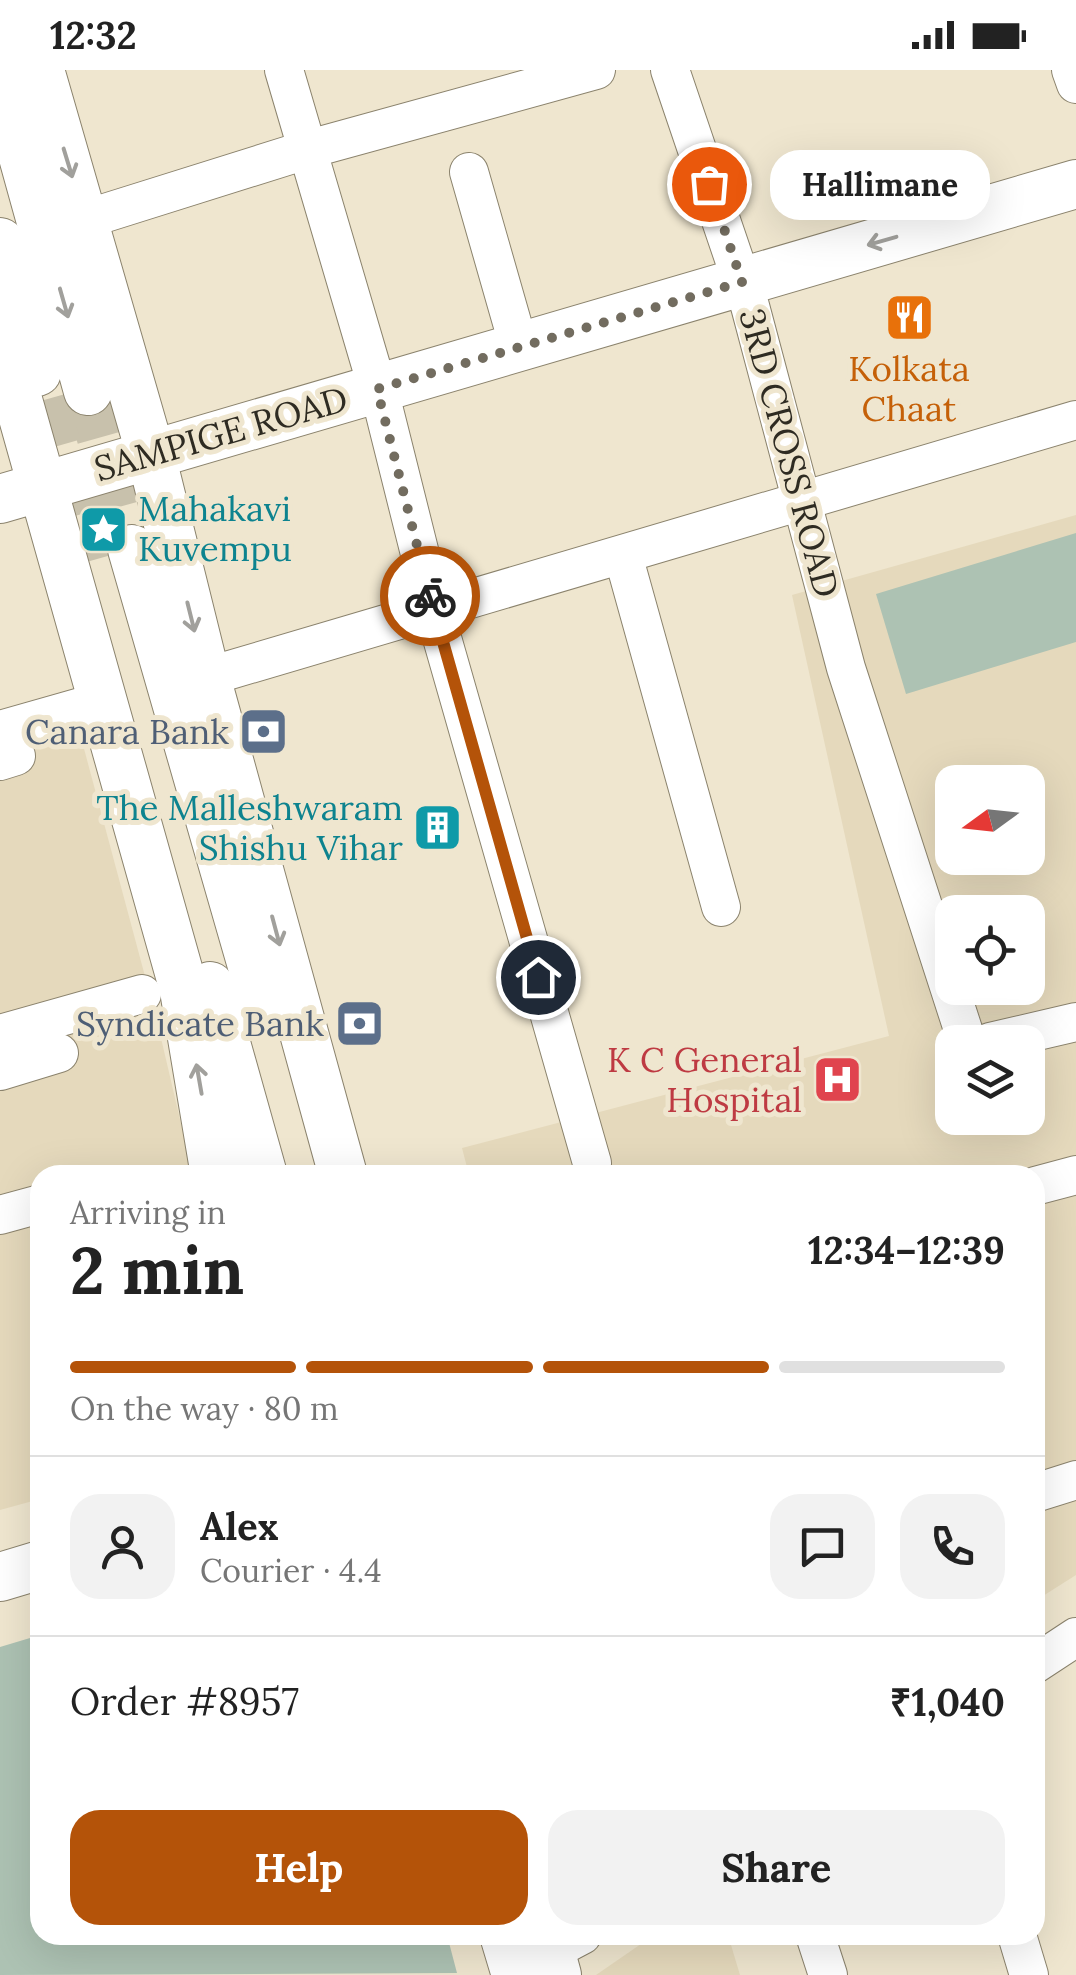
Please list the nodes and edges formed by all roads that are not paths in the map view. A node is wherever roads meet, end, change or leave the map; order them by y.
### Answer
1 (40, 70) edge
2 (284, 70) edge
3 (596, 70) edge
4 (670, 70) edge
5 (1072, 70) edge
6 (0, 74) edge
7 (1076, 84) edge
8 (483, 86) edge
9 (310, 149) junction
10 (469, 172) dead end
11 (1076, 184) edge
12 (86, 219) junction
13 (0, 242) edge
14 (742, 282) junction
15 (0, 336) edge
16 (519, 348) junction
17 (377, 389) junction
18 (1076, 420) edge
19 (150, 455) junction
20 (21, 493) edge
21 (805, 502) junction
22 (623, 555) junction
23 (434, 610) junction
24 (206, 677) junction
25 (102, 701) junction
26 (5, 749) edge
27 (721, 907) dead end
28 (142, 994) dead end
29 (1076, 1022) edge
30 (962, 1025) edge
31 (1045, 1029) edge
32 (0, 1034) edge
33 (59, 1053) dead end
34 (0, 1071) edge
35 (592, 1163) dead end
36 (213, 1165) edge
37 (261, 1165) edge
38 (309, 1165) edge
39 (341, 1165) edge
40 (1076, 1175) edge
41 (1045, 1183) edge
42 (30, 1207) edge
43 (0, 1215) edge
44 (1076, 1480) edge
45 (1045, 1490) edge
46 (30, 1568) edge
47 (0, 1577) edge
48 (1076, 1637) edge
49 (1045, 1657) edge
50 (819, 1945) edge
51 (1020, 1945) edge
52 (828, 1975) edge
53 (1029, 1975) edge

1 -> 12 main road
2 - 9 street
3 - 8 street
4 - 14 street, 3RD CROSS ROAD
5 - 7 street
6 -> 13 main road
8 - 9 street
9 - 12 street
9 - 17 street
10 - 16 street
11 -> 14 main road, SAMPIGE ROAD
12 - 19 main road
14 - 16 main road, SAMPIGE ROAD
14 - 21 street, 3RD CROSS ROAD
15 - 20 main road
16 - 17 main road, SAMPIGE ROAD
17 - 19 main road, SAMPIGE ROAD
17 - 23 street
18 - 21 street
19 - 20 main road, SAMPIGE ROAD
19 -> 24 main road
20 - 25 main road
21 - 22 street
21 - 30 street, 3RD CROSS ROAD
22 - 23 street
22 - 27 street
23 - 24 street
23 - 35 street
24 -> 39 main road
25 - 26 street
36 -> 25 main road
28 - 32 street
29 - 31 street
33 - 34 street
37 - 38 main road
40 - 41 street
42 - 43 street
44 - 45 street
46 - 47 main road
48 - 49 street
50 - 52 street
51 - 53 street

